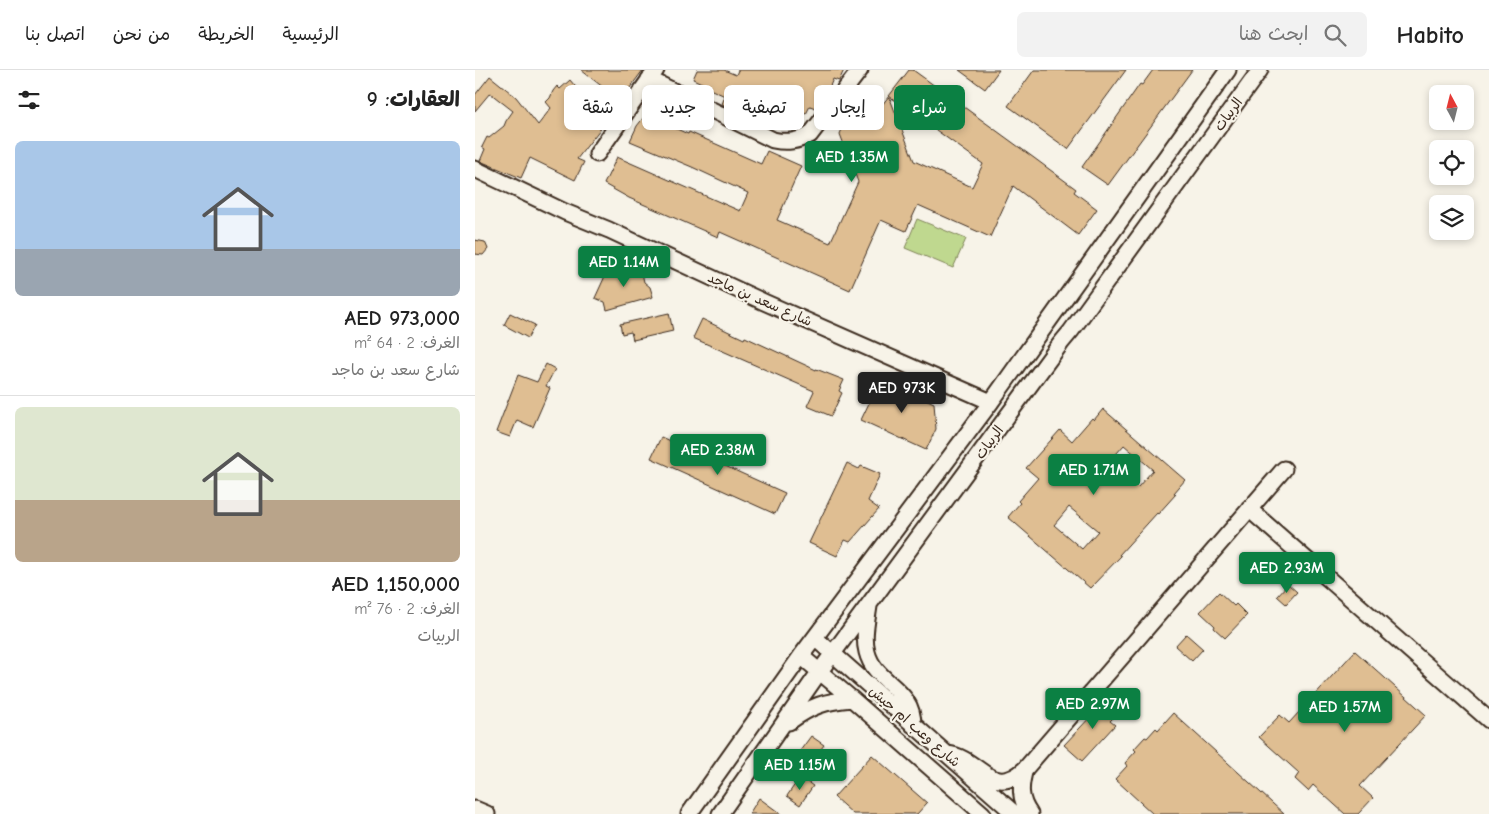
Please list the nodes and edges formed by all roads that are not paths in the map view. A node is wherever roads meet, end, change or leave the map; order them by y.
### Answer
1 (860, 70) edge
2 (1228, 70) edge
3 (1260, 70) edge
4 (653, 75) edge
5 (597, 154) dead end
6 (475, 169) edge
7 (991, 402) junction
8 (1284, 469) dead end
9 (1249, 509) junction
10 (870, 604) junction
11 (815, 638) junction
12 (833, 654) junction
13 (801, 656) junction
14 (820, 671) junction
15 (852, 699) junction
16 (1489, 720) edge
17 (913, 724) junction
18 (778, 731) junction
19 (947, 754) junction
20 (1025, 769) junction
21 (475, 809) edge
22 (487, 814) edge
23 (689, 814) edge
24 (720, 814) edge
25 (983, 814) edge
26 (1015, 814) edge
27 (1030, 814) edge

1 - 4 street
2 - 7 street, الربيات
3 - 10 street, الربيات
4 - 5 street
6 - 7 street, شارع سعد بن ماجد
7 - 11 street, الربيات
8 - 9 street
9 - 16 street
9 - 20 street
10 - 12 street, الربيات
10 - 17 street
11 - 12 street, شارع وعب ام حيش
11 - 13 street, الربيات
12 - 14 street, الربيات
12 - 17 street, شارع وعب ام حيش
13 - 14 street, شارع وعب ام حيش
13 - 23 street, الربيات
14 - 15 street, شارع وعب ام حيش
14 - 18 street, الربيات
15 - 18 street
15 - 25 street, شارع وعب ام حيش
17 - 19 street, شارع وعب ام حيش
18 - 24 street, الربيات
19 - 20 street
19 - 26 street, شارع وعب ام حيش
20 - 27 street
21 - 22 street

